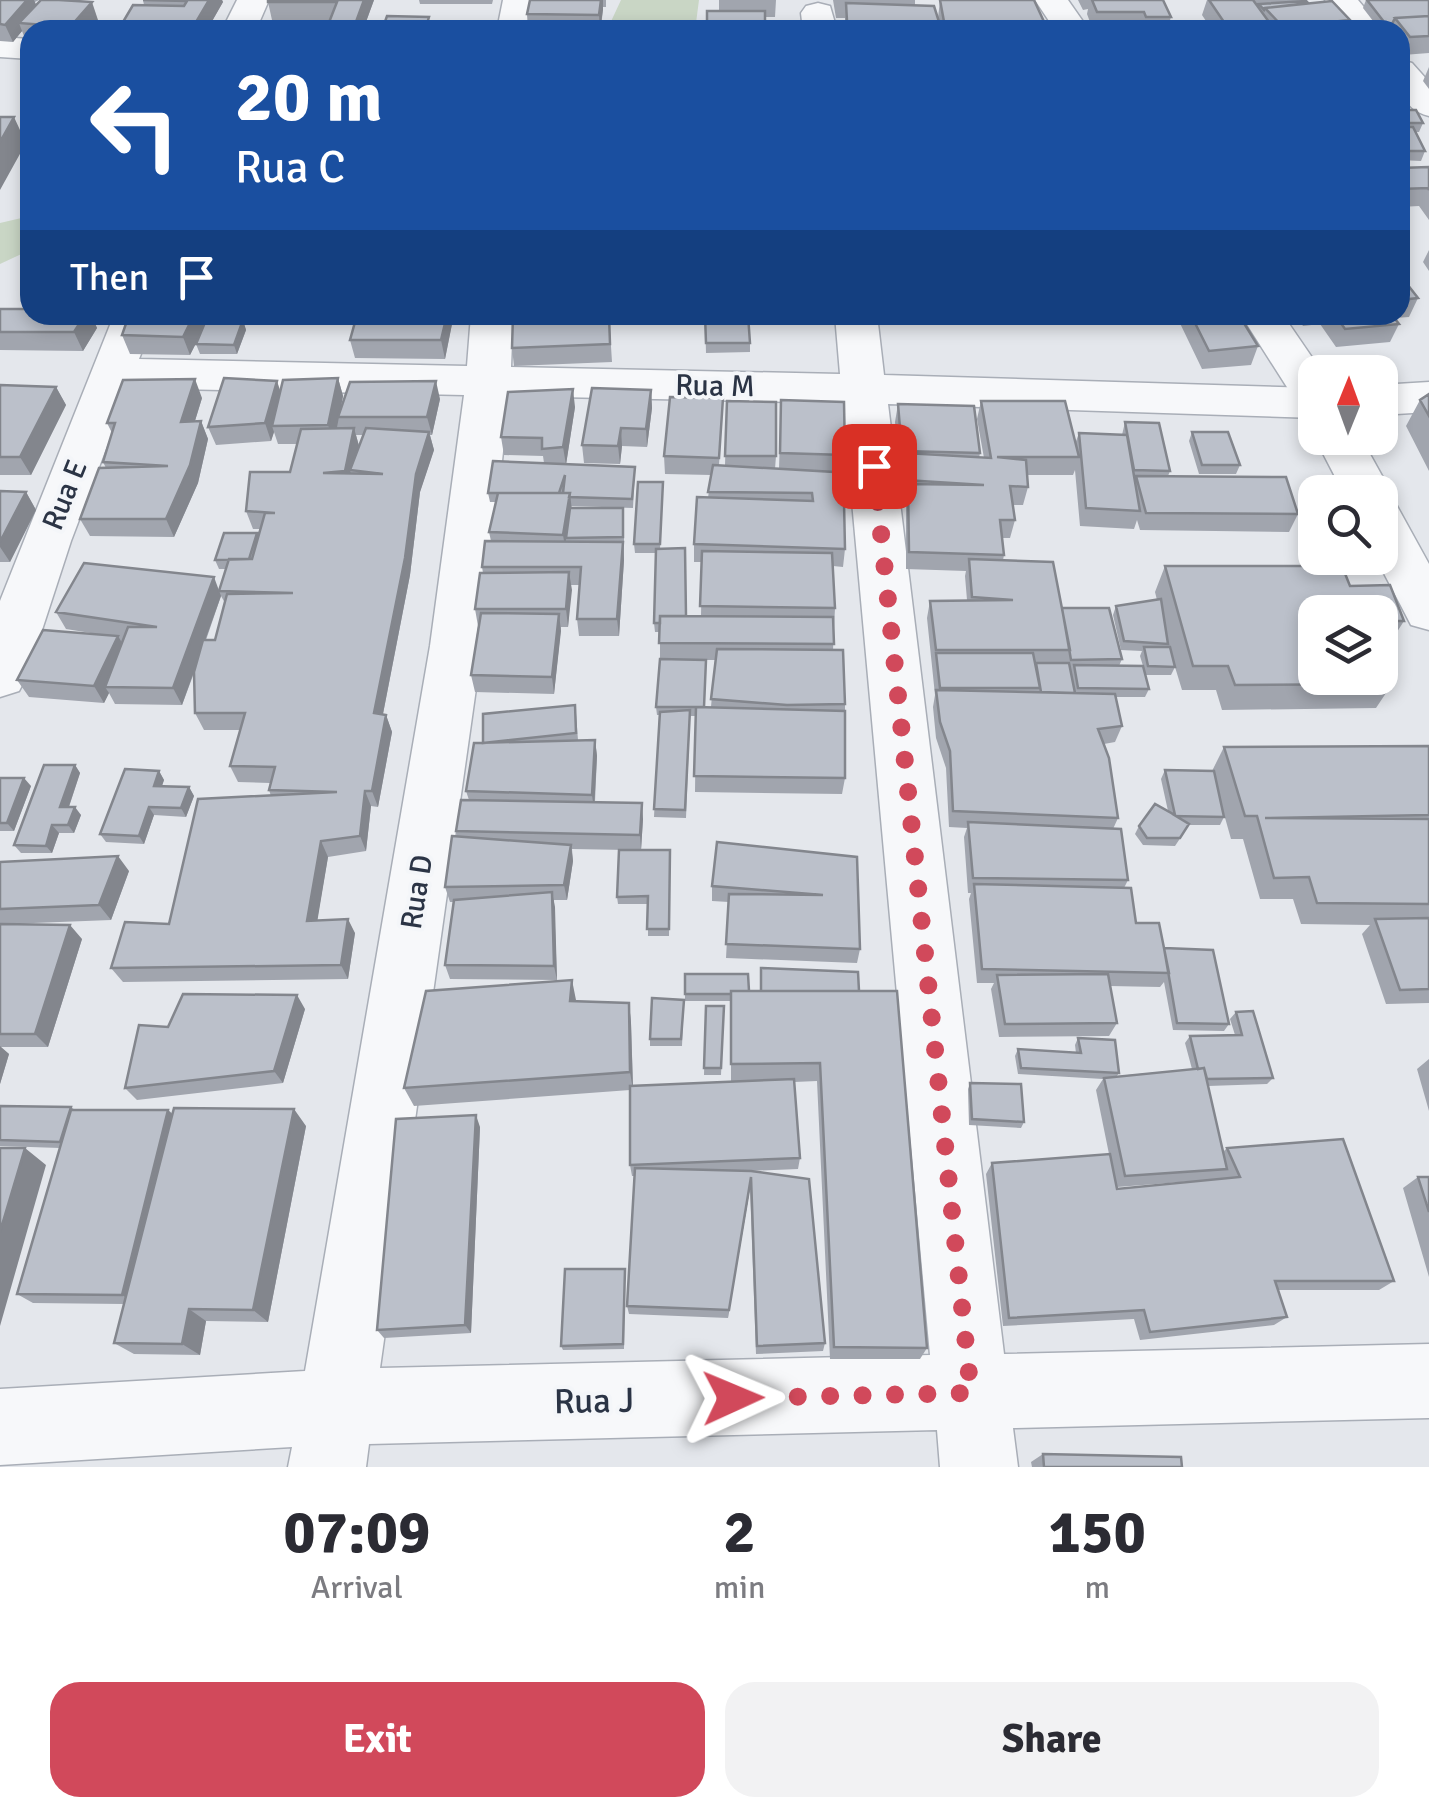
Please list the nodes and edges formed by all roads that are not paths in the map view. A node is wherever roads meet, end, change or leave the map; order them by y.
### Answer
1 (1341, 0) edge
2 (1358, 20) edge
3 (1410, 82) edge
4 (1429, 105) edge
5 (131, 325) edge
6 (491, 325) edge
7 (857, 325) edge
8 (1268, 325) edge
9 (1298, 372) edge
10 (114, 374) junction
11 (488, 382) junction
12 (866, 389) junction
13 (1429, 397) edge
14 (1298, 399) edge
15 (1398, 399) edge
16 (1398, 553) edge
17 (1429, 612) edge
18 (0, 676) edge
19 (1429, 1381) edge
20 (971, 1393) junction
21 (0, 1427) edge
22 (332, 1437) edge
23 (979, 1467) edge

1 - 2 street
3 - 4 street
5 - 10 street, Rua E
6 - 11 street, Rua D
7 - 12 street
8 - 9 street
10 - 11 street, Rua M
10 - 18 street, Rua E
11 - 12 street, Rua M
11 - 22 street, Rua D
12 - 14 street, Rua M
12 - 20 street
13 - 15 street
16 - 17 street
19 - 20 street, Rua J
20 - 22 street, Rua J
20 - 23 street
21 - 22 street, Rua J

